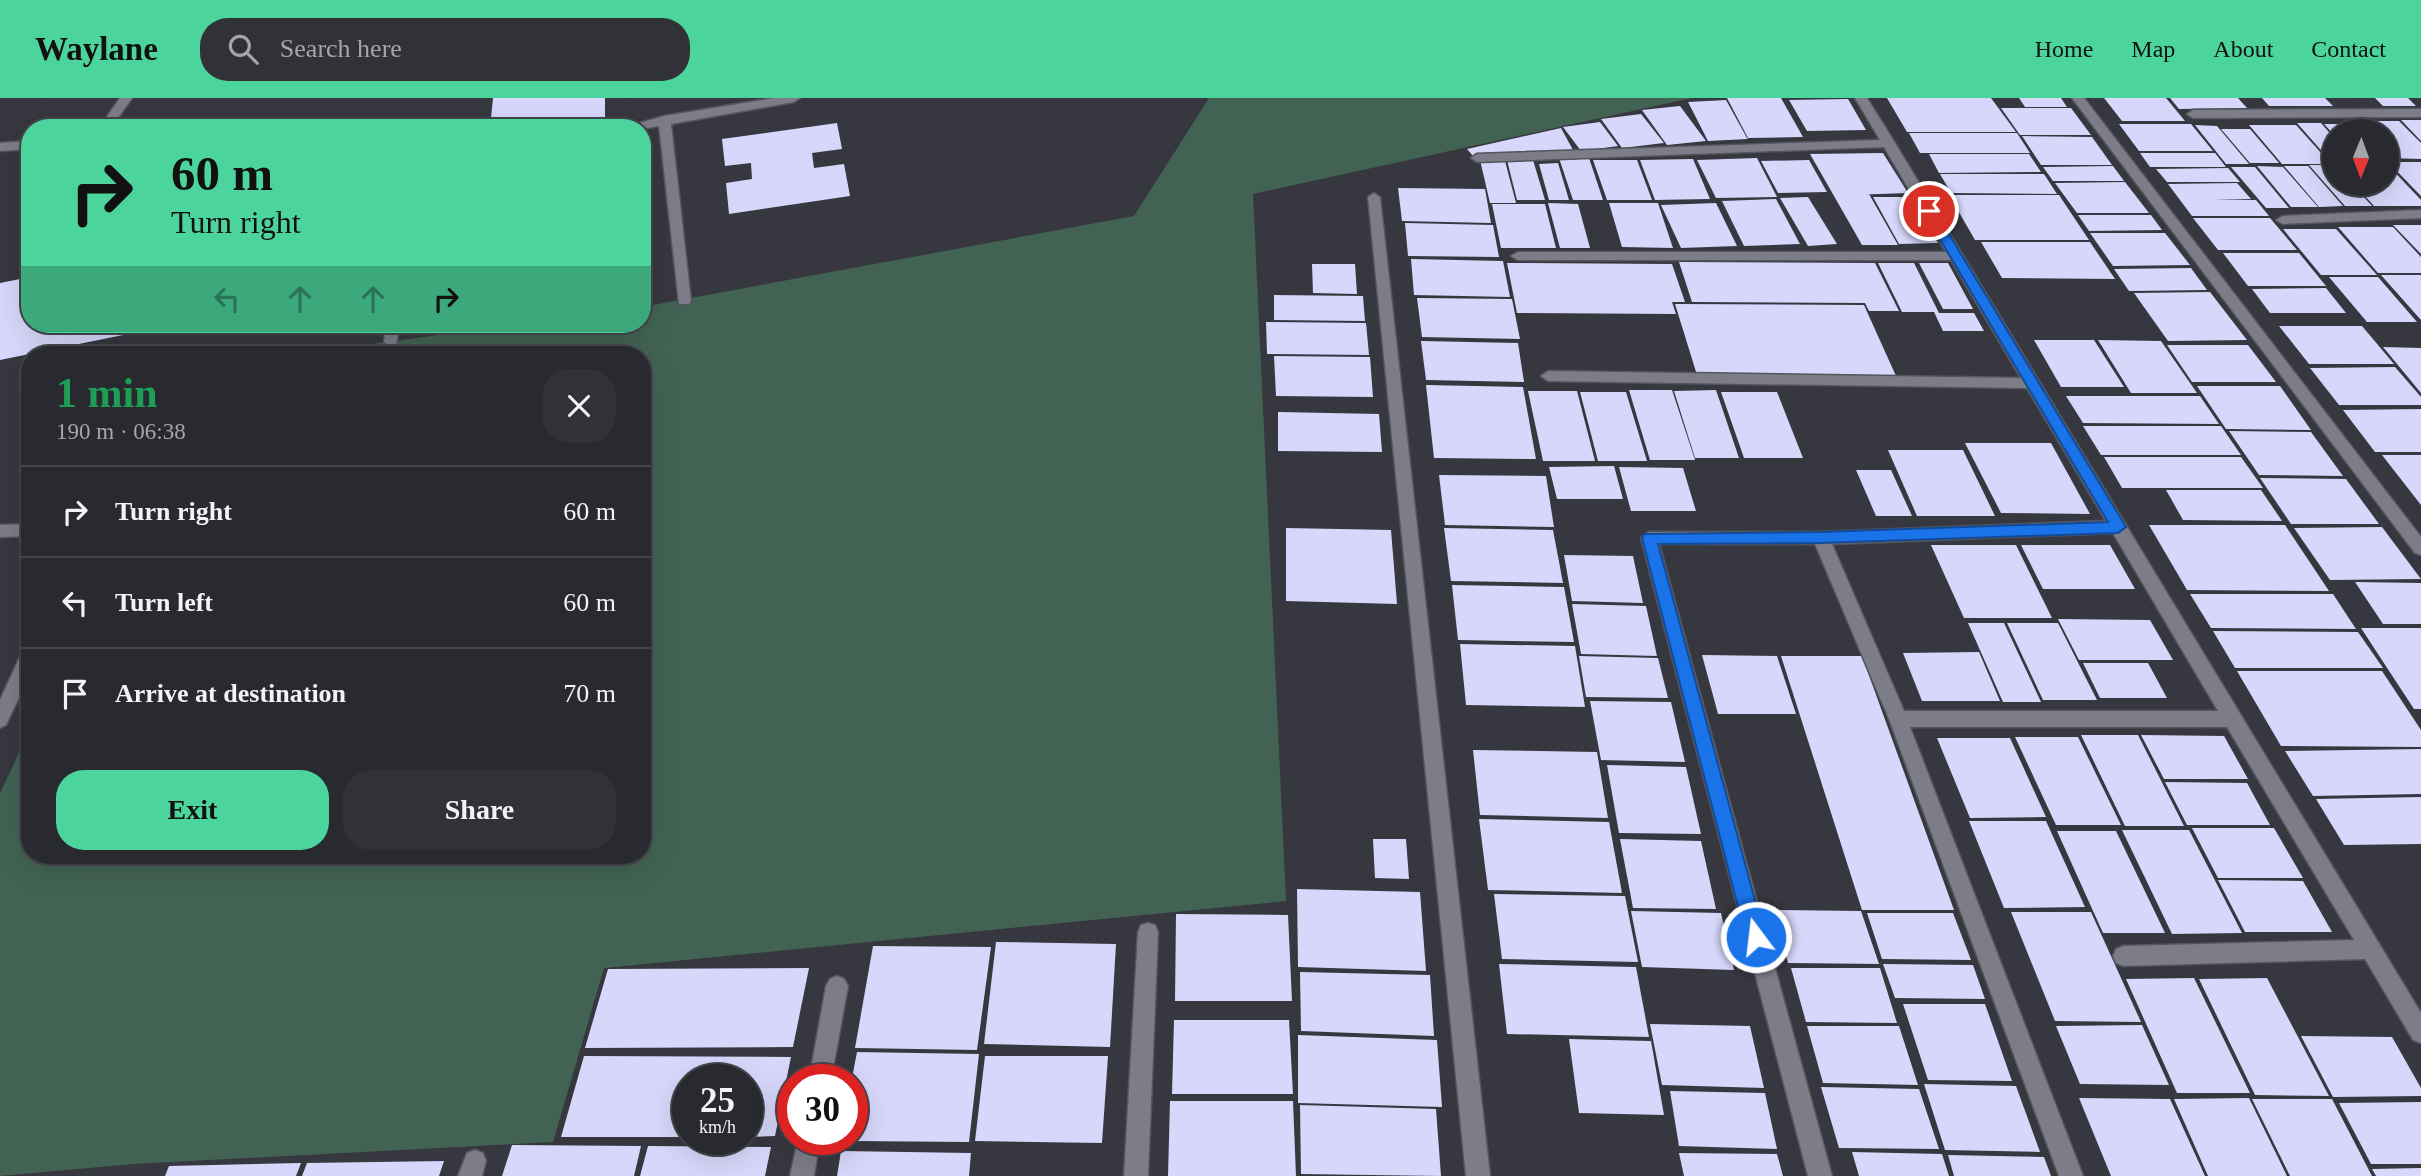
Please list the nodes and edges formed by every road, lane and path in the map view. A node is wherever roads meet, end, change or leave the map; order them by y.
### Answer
1 (126, 98) edge
2 (794, 98) edge
3 (1861, 98) edge
4 (2078, 98) edge
5 (2248, 98) edge
6 (2421, 113) edge
7 (2193, 114) dead end
8 (2263, 114) junction
9 (111, 119) edge
10 (664, 120) junction
11 (651, 123) edge
12 (1889, 143) junction
13 (21, 146) edge
14 (0, 147) edge
15 (1476, 158) dead end
16 (1374, 197) dead end
17 (2421, 214) edge
18 (2283, 220) dead end
19 (1518, 256) dead end
20 (1956, 256) junction
21 (684, 301) dead end
22 (392, 333) edge
23 (391, 342) dead end
24 (1548, 376) dead end
25 (2032, 383) junction
26 (2118, 527) junction
27 (21, 530) edge
28 (0, 531) edge
29 (1821, 538) junction
30 (2421, 549) edge
31 (21, 673) edge
32 (1898, 719) junction
33 (2234, 719) junction
34 (0, 720) edge
35 (1148, 932) dead end
36 (2371, 949) junction
37 (2123, 956) dead end
38 (837, 986) dead end
39 (2421, 1033) edge
40 (823, 1064) edge
41 (806, 1155) edge
42 (802, 1176) edge
43 (1136, 1176) edge
44 (1478, 1176) edge
45 (1820, 1176) edge
46 (2071, 1176) edge

1 - 9 street
2 - 10 street
3 - 12 street
4 - 30 street
5 - 8 street
6 - 8 street
7 - 8 street
10 - 11 street
10 - 21 street
12 - 15 street
12 - 20 street
13 - 14 street
16 - 44 street
17 - 18 street
19 - 20 street
20 - 25 street
22 - 23 street
24 - 25 street
25 - 26 street
26 - 29 street
26 - 33 street
27 - 28 street
29 - 32 street
29 - 45 street
31 - 34 street
32 - 33 street
32 - 46 street
33 - 36 street
35 - 43 street
36 - 37 street
36 - 39 street
38 - 40 street
41 - 42 street

